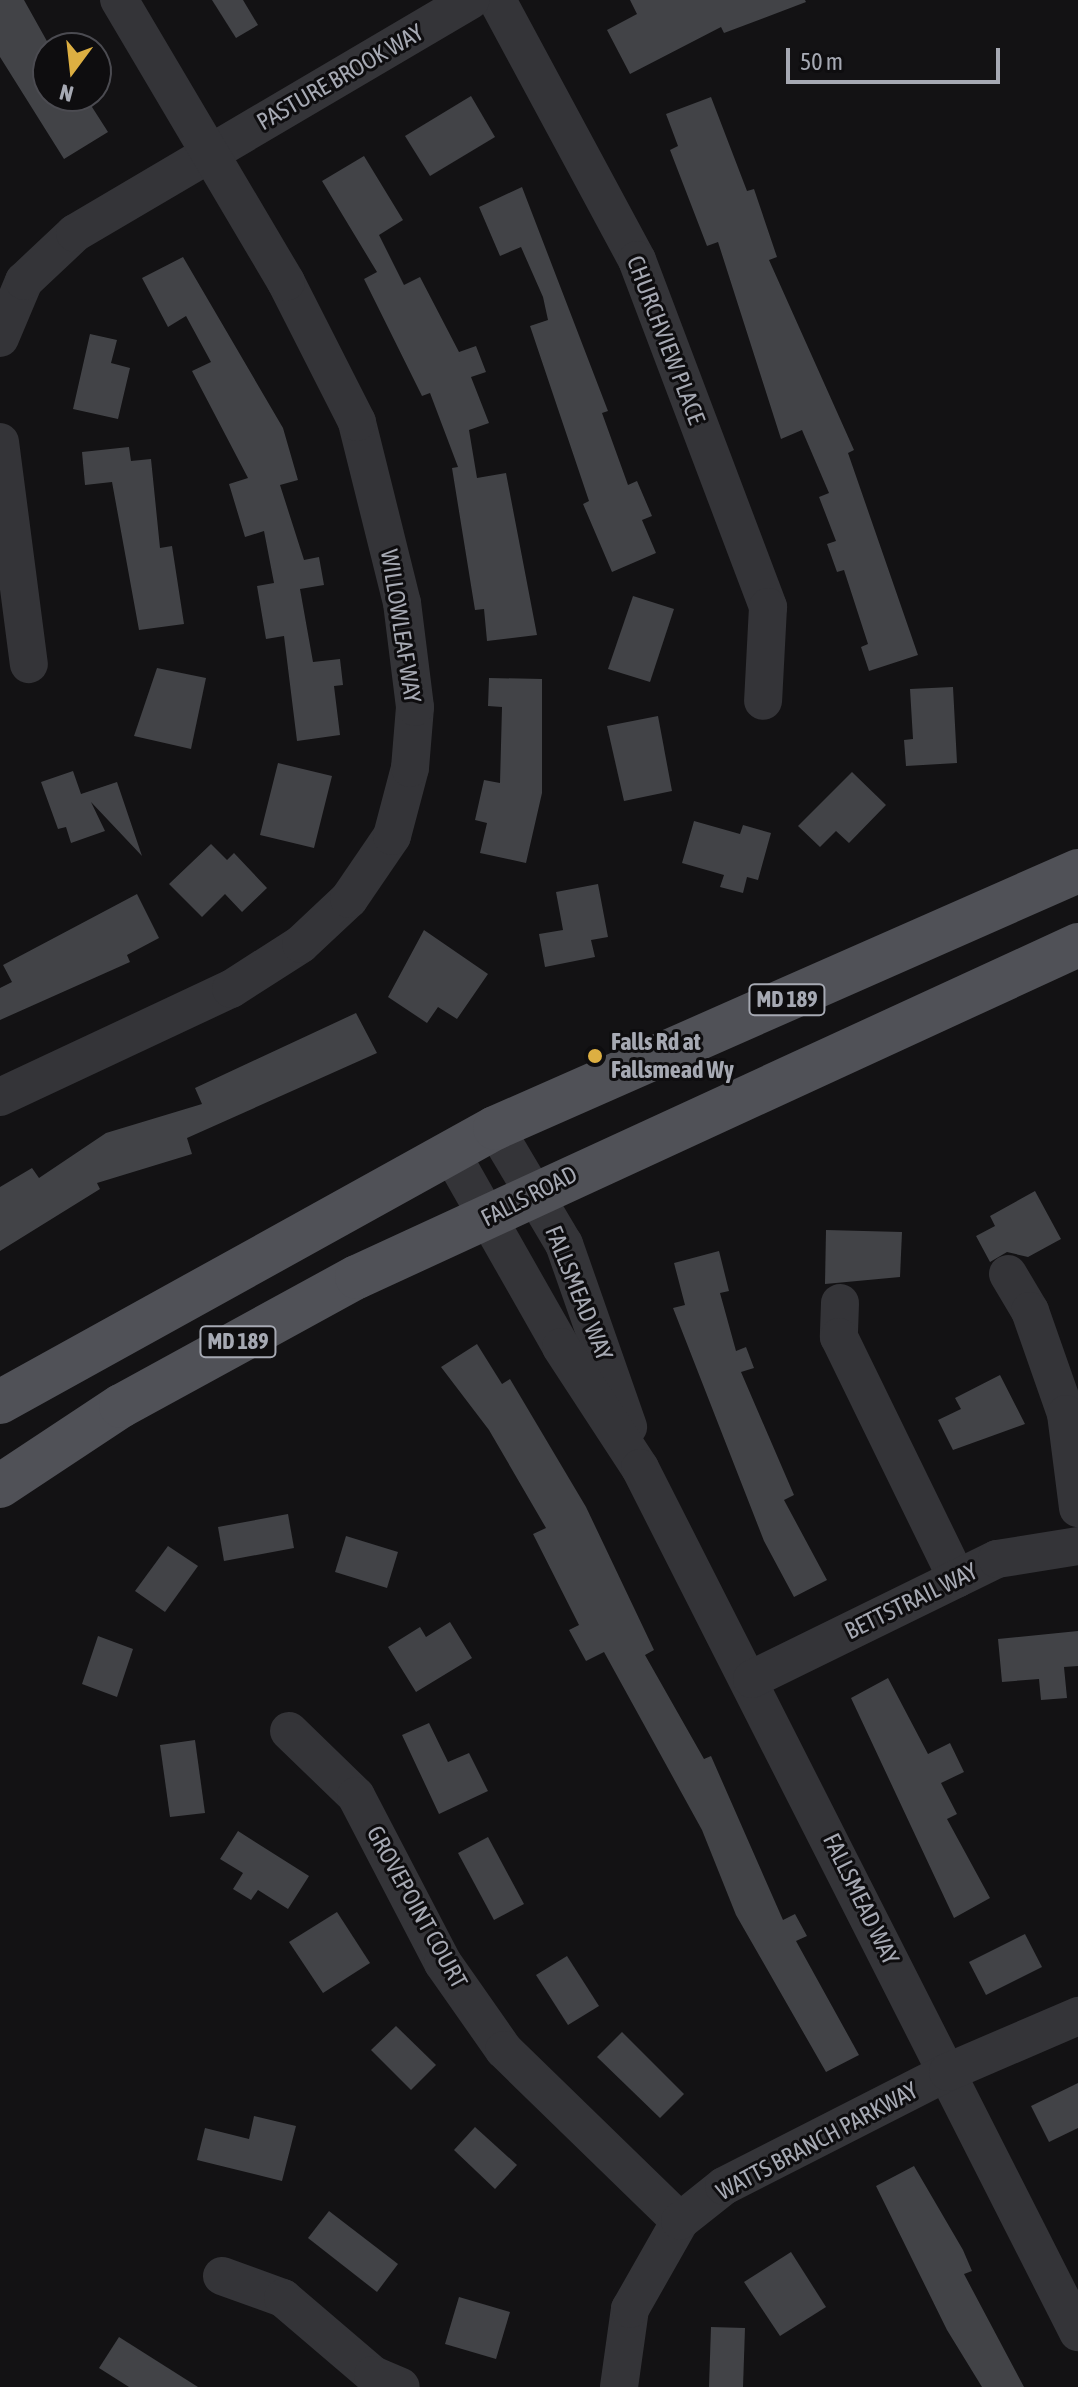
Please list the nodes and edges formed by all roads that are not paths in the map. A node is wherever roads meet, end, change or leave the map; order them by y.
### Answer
1 (119, 0) edge
2 (471, 0) edge
3 (497, 0) edge
4 (209, 153) junction
5 (0, 338) edge
6 (0, 442) edge
7 (29, 664) dead end
8 (763, 701) dead end
9 (1078, 871) edge
10 (1078, 945) edge
11 (0, 1097) edge
12 (495, 1128) junction
13 (451, 1153) junction
14 (534, 1191) junction
15 (487, 1217) junction
16 (1008, 1274) dead end
17 (840, 1303) dead end
18 (0, 1402) edge
19 (640, 1468) junction
20 (0, 1486) edge
21 (1078, 1508) edge
22 (1078, 1546) edge
23 (957, 1579) junction
24 (752, 1679) junction
25 (289, 1731) dead end
26 (1078, 2016) edge
27 (948, 2072) junction
28 (680, 2221) junction
29 (222, 2276) dead end
30 (1078, 2332) edge
31 (401, 2387) edge
32 (619, 2387) edge

1 - 4 street, WILLOWLEAF WAY
2 - 4 street, PASTURE BROOK WAY
3 - 8 street, CHURCHVIEW PLACE
4 - 5 street, PASTURE BROOK WAY
4 - 11 street, WILLOWLEAF WAY
6 - 7 street
9 - 12 main road, MD 189
10 - 14 main road, FALLS ROAD / MD 189
12 - 13 main road, MD 189
12 - 14 street, FALLSMEAD WAY
13 - 15 street, FALLSMEAD WAY
13 - 18 main road, MD 189
14 - 15 main road, FALLS ROAD / MD 189
14 - 19 street, FALLSMEAD WAY
15 - 19 street, FALLSMEAD WAY
15 - 20 main road, FALLS ROAD / MD 189
16 - 21 street
17 - 23 street
19 - 24 street, FALLSMEAD WAY
22 - 23 street, BETTSTRAIL WAY
23 - 24 street, BETTSTRAIL WAY
24 - 27 street, FALLSMEAD WAY
25 - 28 street, GROVEPOINT COURT
26 - 27 street, WATTS BRANCH PARKWAY
27 - 28 street, WATTS BRANCH PARKWAY
27 - 30 street, FALLSMEAD WAY
28 - 32 street, WATTS BRANCH PARKWAY
29 - 31 street

